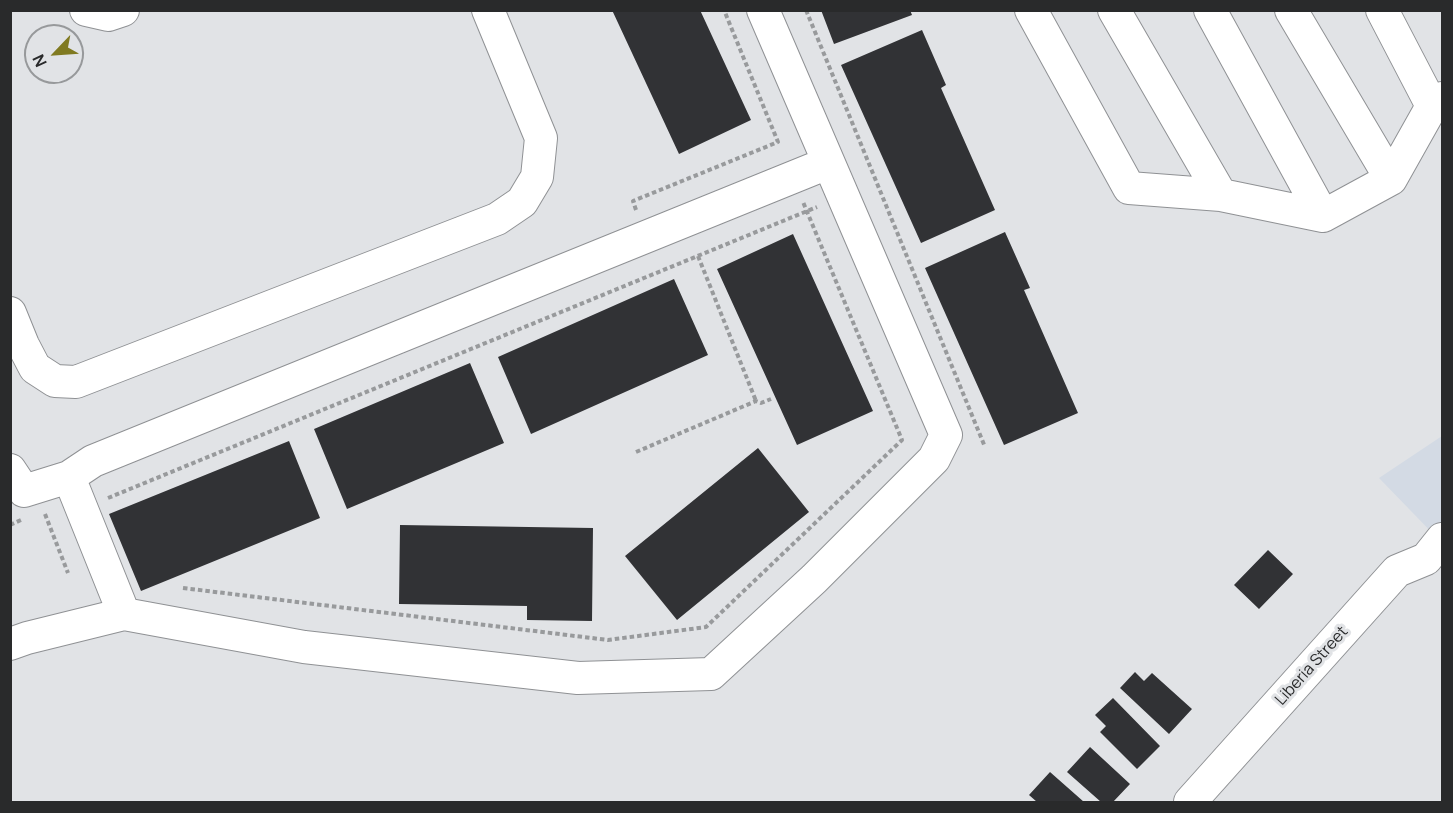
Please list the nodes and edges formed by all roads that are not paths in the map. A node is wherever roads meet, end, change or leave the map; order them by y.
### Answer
1 (86, 10) edge
2 (123, 10) edge
3 (488, 10) edge
4 (763, 10) edge
5 (1031, 10) edge
6 (1114, 10) edge
7 (1210, 10) edge
8 (1291, 10) edge
9 (1382, 10) edge
10 (1438, 102) edge
11 (828, 163) junction
12 (1391, 179) junction
13 (1221, 195) junction
14 (1323, 216) junction
15 (10, 313) edge
16 (10, 470) edge
17 (69, 477) junction
18 (1437, 556) edge
19 (124, 614) junction
20 (10, 644) edge
21 (1190, 802) edge

1 - 2 street
3 - 15 street
4 - 11 street
5 - 13 street
6 - 13 street
7 - 14 street
8 - 12 street
9 - 10 street
10 - 12 street
11 - 17 street
11 - 19 street
12 - 14 street
13 - 14 street
16 - 17 street
17 - 19 street
18 - 21 street, Liberia Street
19 - 20 street

